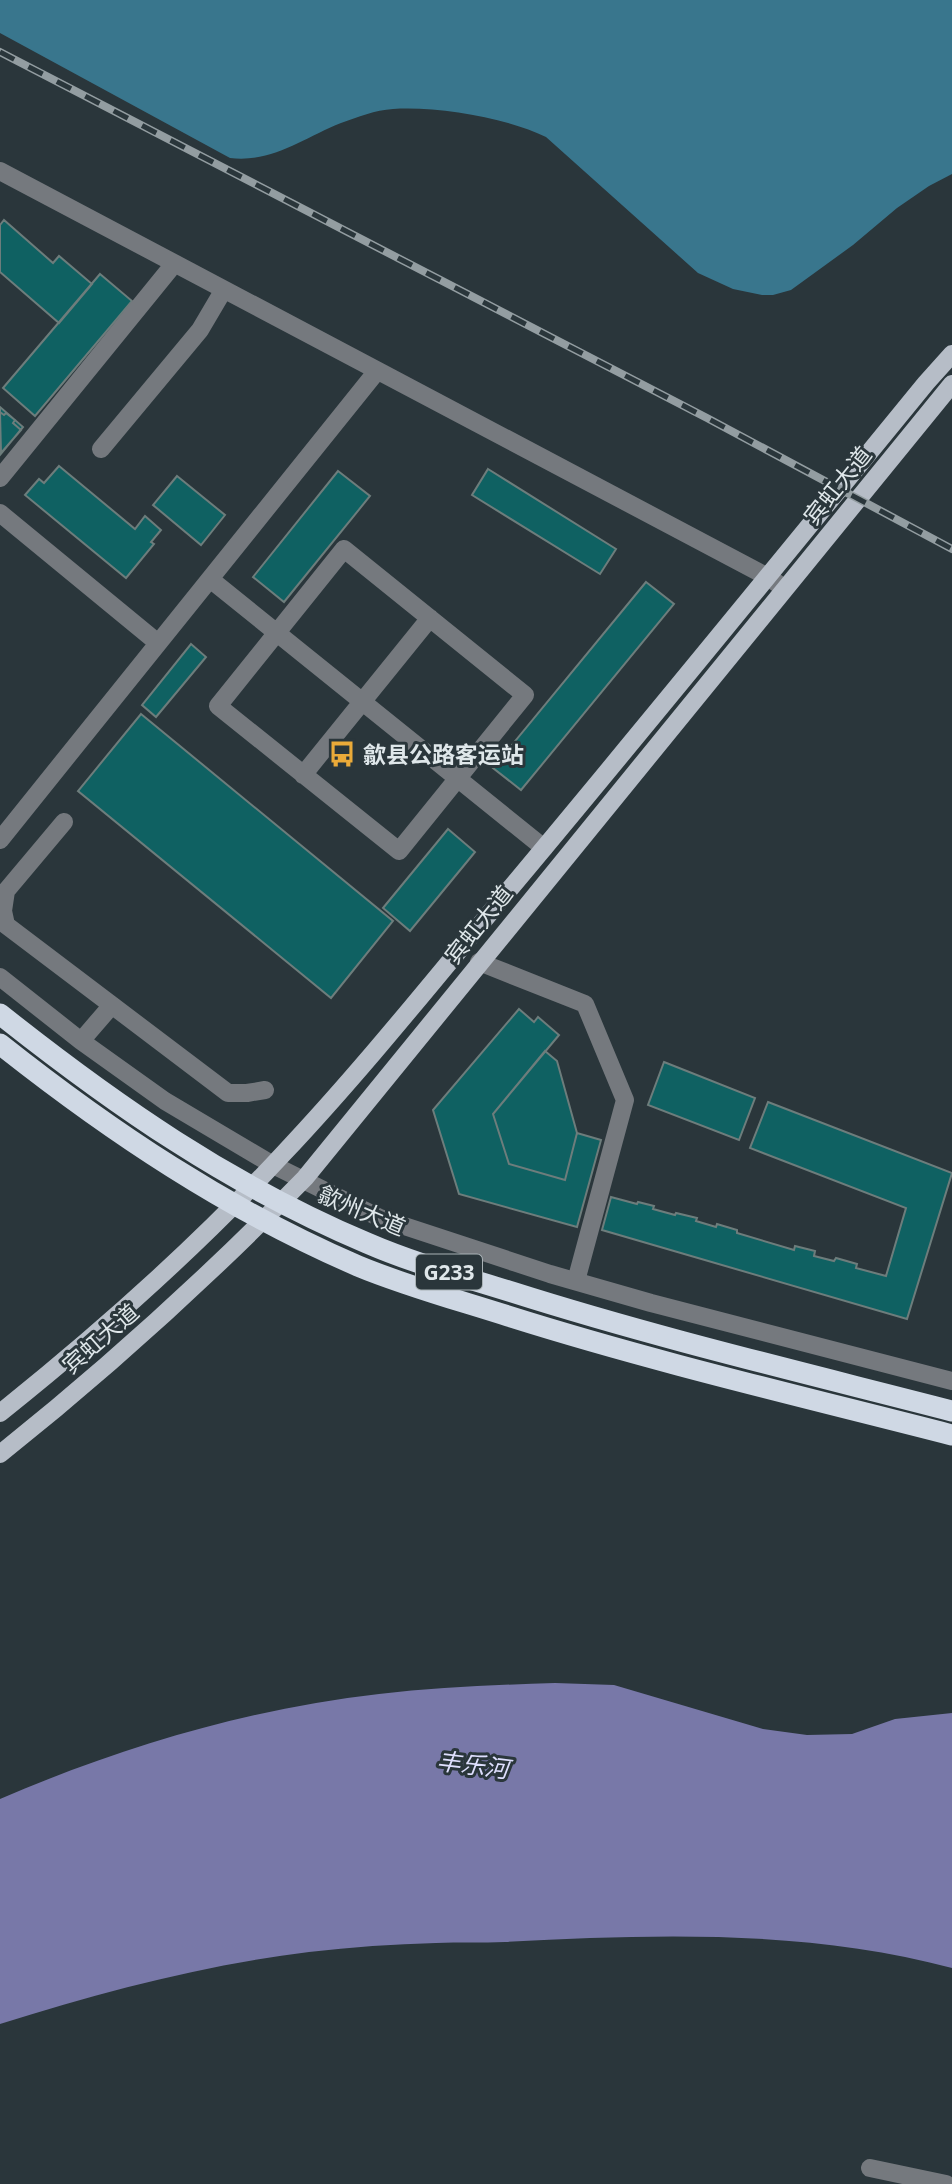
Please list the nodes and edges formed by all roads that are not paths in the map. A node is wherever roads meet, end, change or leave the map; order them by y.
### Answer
1 (0, 171) edge
2 (174, 264) junction
3 (223, 291) junction
4 (952, 354) edge
5 (377, 371) junction
6 (952, 384) edge
7 (101, 449) dead end
8 (0, 478) edge
9 (0, 513) edge
10 (768, 577) junction
11 (210, 579) junction
12 (784, 588) junction
13 (429, 618) junction
14 (277, 633) junction
15 (159, 643) junction
16 (362, 701) junction
17 (303, 775) junction
18 (457, 778) junction
19 (64, 822) dead end
20 (0, 840) edge
21 (544, 848) junction
22 (479, 962) junction
23 (0, 977) edge
24 (112, 1005) junction
25 (0, 1014) edge
26 (81, 1041) junction
27 (0, 1044) edge
28 (265, 1090) dead end
29 (272, 1165) junction
30 (302, 1181) junction
31 (251, 1187) junction
32 (281, 1202) junction
33 (234, 1205) junction
34 (264, 1220) junction
35 (576, 1281) junction
36 (952, 1381) edge
37 (952, 1411) edge
38 (0, 1413) edge
39 (952, 1435) edge
40 (0, 1454) edge
41 (870, 2168) dead end
42 (946, 2184) edge

1 - 2 street
2 - 3 street
2 - 8 street
3 - 5 street
3 - 7 street
4 - 10 main road, 宾虹大道
5 - 10 street
5 - 11 street
6 - 12 main road, 宾虹大道
9 - 15 street
10 - 12 street
10 - 21 main road, 宾虹大道
11 - 14 street
11 - 15 street
12 - 22 main road, 宾虹大道
13 - 14 street
13 - 16 street
13 - 18 street
14 - 16 street
14 - 17 street
15 - 20 street
16 - 17 street
16 - 18 street
17 - 18 street
18 - 21 street
19 - 24 street
21 - 29 main road, 宾虹大道
22 - 30 main road, 宾虹大道
22 - 35 street
23 - 26 street
24 - 26 street
24 - 28 street
25 - 31 highway, 歙州大道 / G233
26 - 29 street
27 - 33 highway, G233
29 - 30 street
29 - 31 main road, 宾虹大道
30 - 32 main road, 宾虹大道
30 - 35 street
31 - 32 highway, 歙州大道 / G233
31 - 33 main road, 宾虹大道
32 - 34 main road, 宾虹大道
32 - 37 highway, 歙州大道 / G233
33 - 34 highway, G233
33 - 38 main road, 宾虹大道
34 - 39 highway, G233
34 - 40 main road, 宾虹大道
35 - 36 street
41 - 42 street

